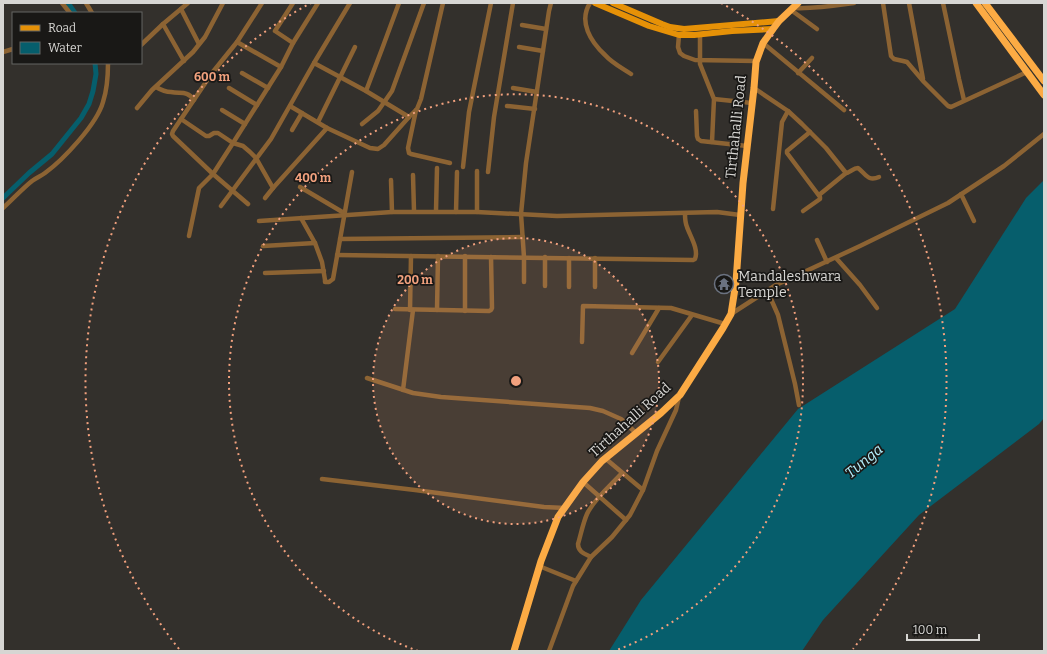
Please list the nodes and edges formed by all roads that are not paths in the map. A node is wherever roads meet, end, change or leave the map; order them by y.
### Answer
1 (62, 3) edge
2 (86, 3) edge
3 (188, 3) edge
4 (223, 3) edge
5 (262, 3) edge
6 (293, 3) edge
7 (318, 3) edge
8 (350, 3) edge
9 (399, 3) edge
10 (424, 3) edge
11 (443, 3) edge
12 (491, 3) edge
13 (514, 3) edge
14 (551, 3) edge
15 (590, 3) edge
16 (595, 3) edge
17 (613, 3) edge
18 (854, 3) edge
19 (883, 3) edge
20 (909, 3) edge
21 (943, 3) edge
22 (976, 3) edge
23 (985, 3) edge
24 (626, 6) edge
25 (794, 7) edge
26 (181, 9) junction
27 (69, 12) edge
28 (91, 12) edge
29 (779, 21) junction
30 (163, 24) junction
31 (522, 25) dead end
32 (546, 29) junction
33 (773, 29) junction
34 (817, 29) dead end
35 (700, 34) junction
36 (679, 35) junction
37 (237, 42) junction
38 (293, 43) junction
39 (763, 43) junction
40 (142, 44) edge
41 (199, 44) junction
42 (355, 47) dead end
43 (519, 47) dead end
44 (543, 51) junction
45 (812, 58) dead end
46 (184, 60) junction
47 (699, 60) junction
48 (756, 61) junction
49 (314, 63) junction
50 (108, 64) edge
51 (281, 67) junction
52 (798, 72) junction
53 (1027, 72) junction
54 (242, 73) dead end
55 (630, 74) dead end
56 (340, 77) junction
57 (923, 80) junction
58 (1044, 81) edge
59 (156, 87) junction
60 (229, 88) dead end
61 (268, 88) junction
62 (513, 88) dead end
63 (754, 88) junction
64 (366, 91) junction
65 (537, 92) junction
66 (1044, 95) edge
67 (714, 99) junction
68 (194, 100) junction
69 (964, 100) junction
70 (385, 102) junction
71 (752, 103) junction
72 (257, 105) junction
73 (290, 106) junction
74 (507, 106) dead end
75 (137, 108) dead end
76 (534, 109) junction
77 (222, 110) dead end
78 (416, 110) junction
79 (696, 110) dead end
80 (844, 110) dead end
81 (788, 111) junction
82 (302, 113) junction
83 (409, 117) junction
84 (182, 119) junction
85 (318, 122) junction
86 (245, 124) junction
87 (362, 124) dead end
88 (328, 128) junction
89 (292, 130) dead end
90 (810, 132) junction
91 (1044, 134) edge
92 (712, 142) junction
93 (233, 143) junction
94 (747, 146) junction
95 (256, 158) junction
96 (450, 162) dead end
97 (463, 167) dead end
98 (437, 168) dead end
99 (477, 171) dead end
100 (352, 172) dead end
101 (457, 172) dead end
102 (488, 172) dead end
103 (846, 173) junction
104 (213, 174) junction
105 (413, 176) dead end
106 (879, 177) dead end
107 (391, 180) dead end
108 (300, 187) dead end
109 (273, 188) junction
110 (233, 191) junction
111 (961, 194) junction
112 (819, 195) junction
113 (265, 198) dead end
114 (248, 204) dead end
115 (221, 206) dead end
116 (3, 208) edge
117 (773, 209) dead end
118 (414, 211) junction
119 (436, 211) junction
120 (803, 211) dead end
121 (392, 212) junction
122 (456, 212) junction
123 (477, 212) junction
124 (344, 214) junction
125 (521, 214) junction
126 (685, 214) junction
127 (740, 215) junction
128 (301, 218) junction
129 (259, 221) dead end
130 (974, 221) dead end
131 (189, 236) dead end
132 (522, 237) junction
133 (340, 239) junction
134 (817, 240) dead end
135 (315, 243) junction
136 (263, 246) dead end
137 (337, 255) junction
138 (411, 256) junction
139 (438, 256) junction
140 (465, 256) junction
141 (491, 257) junction
142 (524, 257) junction
143 (545, 257) junction
144 (569, 258) junction
145 (595, 258) junction
146 (836, 258) junction
147 (827, 262) junction
148 (324, 271) junction
149 (265, 274) dead end
150 (524, 282) dead end
151 (545, 286) dead end
152 (569, 287) dead end
153 (595, 287) dead end
154 (767, 290) junction
155 (659, 308) junction
156 (877, 308) dead end
157 (395, 309) dead end
158 (412, 310) junction
159 (437, 310) junction
160 (465, 311) junction
161 (692, 314) junction
162 (731, 314) junction
163 (725, 324) junction
164 (582, 342) dead end
165 (632, 352) dead end
166 (658, 362) dead end
167 (367, 378) dead end
168 (403, 390) junction
169 (680, 395) junction
170 (798, 405) dead end
171 (636, 433) junction
172 (606, 459) junction
173 (622, 473) junction
174 (322, 479) dead end
175 (582, 482) junction
176 (643, 490) junction
177 (599, 497) junction
178 (564, 508) junction
179 (626, 520) junction
180 (591, 557) junction
181 (539, 566) junction
182 (576, 581) junction
183 (514, 651) edge
184 (549, 651) edge

1 - 27 street
2 - 28 street
3 - 26 street
4 - 41 street
5 - 37 street
6 - 38 street
7 - 38 street
8 - 49 street
9 - 64 street
10 - 70 street
11 - 78 street
12 - 97 street
13 - 102 street
14 - 32 street
15 - 55 street
16 - 36 main road
17 - 24 main road
18 - 25 street
19 - 57 street
20 - 57 street
21 - 69 street
22 - 53 highway
23 - 58 highway
24 - 29 main road
25 - 29 highway, Tirthahalli Road
25 - 34 street
26 - 30 street
26 - 41 street
29 - 33 highway, Tirthahalli Road
30 - 40 street
30 - 46 street
31 - 32 street
32 - 44 street
33 - 35 main road
33 - 39 highway, Tirthahalli Road
35 - 36 main road
35 - 47 street
36 - 47 street
37 - 51 street
37 - 68 street
38 - 51 street
39 - 48 highway, Tirthahalli Road
39 - 52 street
41 - 46 street
42 - 56 street
43 - 44 street
44 - 65 street
45 - 52 street
46 - 59 street
47 - 48 street
47 - 67 street
48 - 63 highway, Tirthahalli Road
49 - 56 street
49 - 73 street
50 - 116 street
51 - 61 street
52 - 80 street
53 - 66 highway
53 - 69 street
54 - 61 street
56 - 64 street
56 - 85 street
57 - 69 street
59 - 68 street
59 - 75 street
60 - 72 street
61 - 72 street
62 - 65 street
63 - 71 highway, Tirthahalli Road
63 - 81 street
64 - 70 street
65 - 76 street
67 - 71 street
67 - 92 street
68 - 84 street
70 - 83 street
70 - 87 street
71 - 94 highway, Tirthahalli Road
72 - 86 street
73 - 82 street
73 - 95 street
74 - 76 street
76 - 125 street
77 - 86 street
78 - 83 street
78 - 96 street
79 - 92 street
81 - 90 street
81 - 117 street
82 - 85 street
82 - 89 street
83 - 88 street
84 - 93 street
84 - 104 street
85 - 88 street
86 - 93 street
88 - 109 street
90 - 103 street
90 - 112 street
91 - 111 street
92 - 94 street
93 - 95 street
93 - 104 street
94 - 127 highway, Tirthahalli Road
95 - 109 street
95 - 110 street
98 - 119 street
99 - 123 street
100 - 124 street
101 - 122 street
103 - 106 street
103 - 112 street
104 - 110 street
104 - 131 street
105 - 118 street
107 - 121 street
108 - 124 street
109 - 113 street
110 - 114 street
110 - 115 street
111 - 130 street
111 - 146 street
112 - 120 street
118 - 119 street
118 - 121 street
119 - 122 street
121 - 124 street
122 - 123 street
123 - 125 street
124 - 128 street
124 - 133 street
125 - 126 street
125 - 132 street
126 - 127 street
126 - 145 street
127 - 162 highway, Tirthahalli Road
128 - 129 street
128 - 135 street
132 - 133 street
132 - 142 street
133 - 137 street
134 - 147 street
135 - 136 street
135 - 148 street
137 - 138 street
137 - 148 street
138 - 139 street
138 - 158 street
139 - 140 street
139 - 159 street
140 - 141 street
140 - 160 street
141 - 142 street
141 - 160 street
142 - 143 street
142 - 150 street
143 - 144 street
143 - 151 street
144 - 145 street
144 - 152 street
145 - 153 street
146 - 147 street
146 - 156 street
147 - 154 street
148 - 149 street
154 - 162 street
154 - 170 street
155 - 161 street
155 - 164 street
155 - 165 street
157 - 158 street
158 - 159 street
158 - 168 street
159 - 160 street
161 - 163 street
161 - 166 street
162 - 163 highway, Tirthahalli Road
163 - 169 highway, Tirthahalli Road
167 - 168 street
168 - 171 street
169 - 171 highway, Tirthahalli Road
169 - 176 street
171 - 172 highway, Tirthahalli Road
172 - 173 street
172 - 175 highway, Tirthahalli Road
173 - 176 street
173 - 177 street
174 - 178 street
175 - 177 street
175 - 178 highway, Tirthahalli Road
176 - 179 street
177 - 179 street
177 - 180 street
178 - 181 highway, Tirthahalli Road
179 - 180 street
180 - 182 street
181 - 182 street
181 - 183 highway, Tirthahalli Road
182 - 184 street

